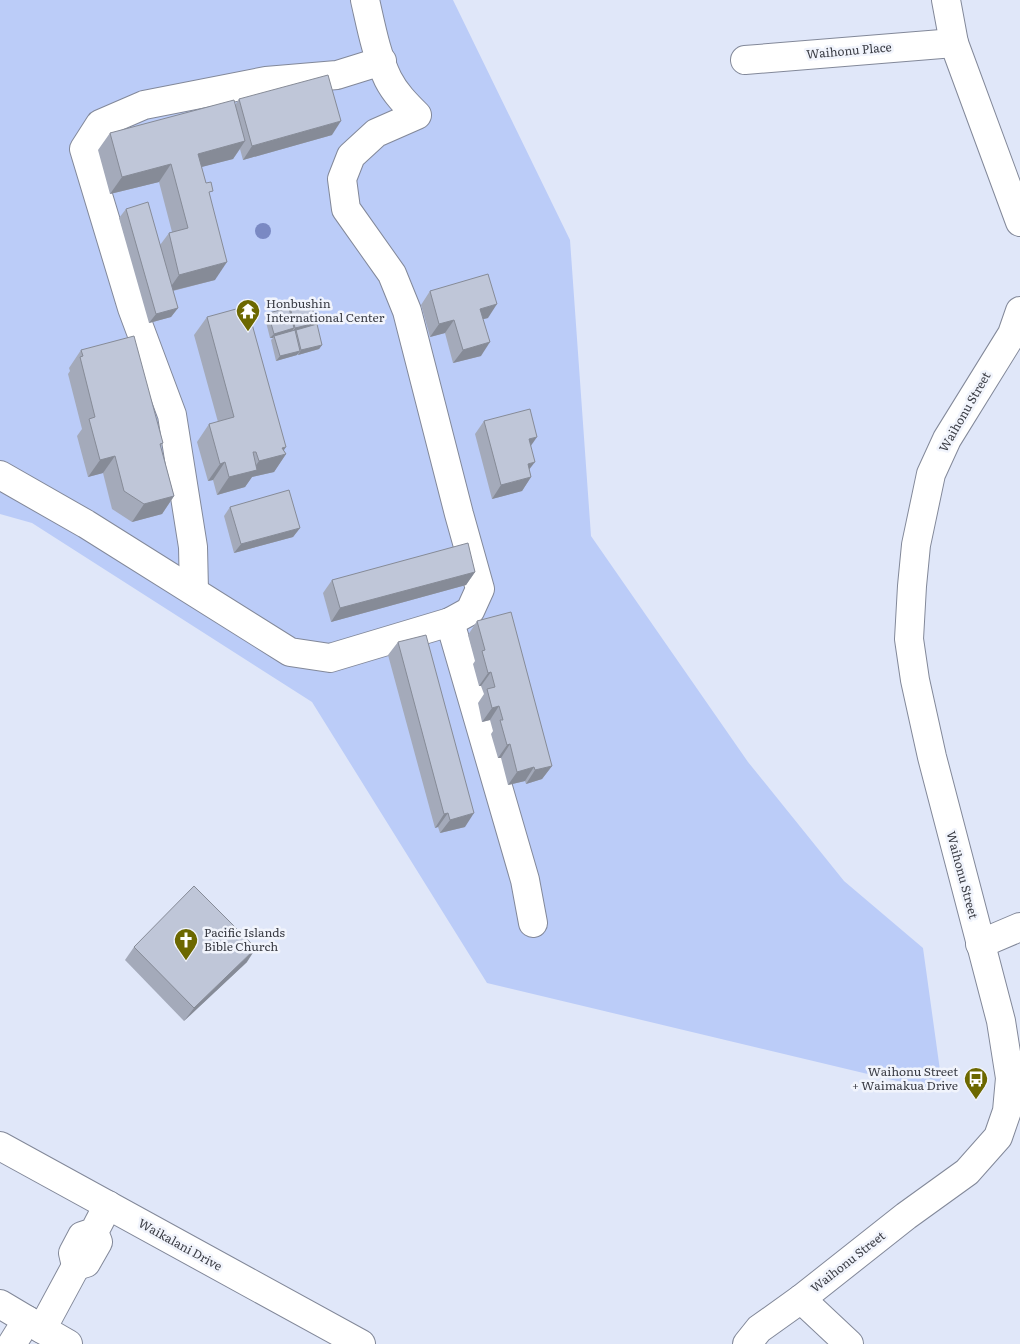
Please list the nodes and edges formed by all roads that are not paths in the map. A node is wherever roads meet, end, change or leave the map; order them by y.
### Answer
1 (365, 0) edge
2 (946, 0) edge
3 (954, 42) junction
4 (745, 60) dead end
5 (382, 61) junction
6 (1020, 222) edge
7 (1020, 311) edge
8 (0, 475) edge
9 (194, 591) junction
10 (450, 622) junction
11 (533, 923) dead end
12 (1020, 927) edge
13 (980, 944) junction
14 (0, 1146) edge
15 (108, 1205) junction
16 (801, 1299) junction
17 (0, 1304) edge
18 (34, 1324) junction
19 (347, 1341) edge
20 (12, 1344) edge
21 (68, 1344) edge
22 (747, 1344) edge
23 (849, 1344) edge

1 - 5 street
2 - 3 street
3 - 4 street, Waihonu Place
3 - 6 street
5 - 9 street
5 - 10 street
7 - 13 street, Waihonu Street
8 - 9 street
9 - 10 street
10 - 11 street
12 - 13 street
13 - 16 street, Waihonu Street
14 - 15 street, Waikalani Drive
15 - 18 street
15 - 19 street, Waikalani Drive
16 - 22 street, Waihonu Street
16 - 23 street
17 - 18 street
18 - 20 street
18 - 21 street

